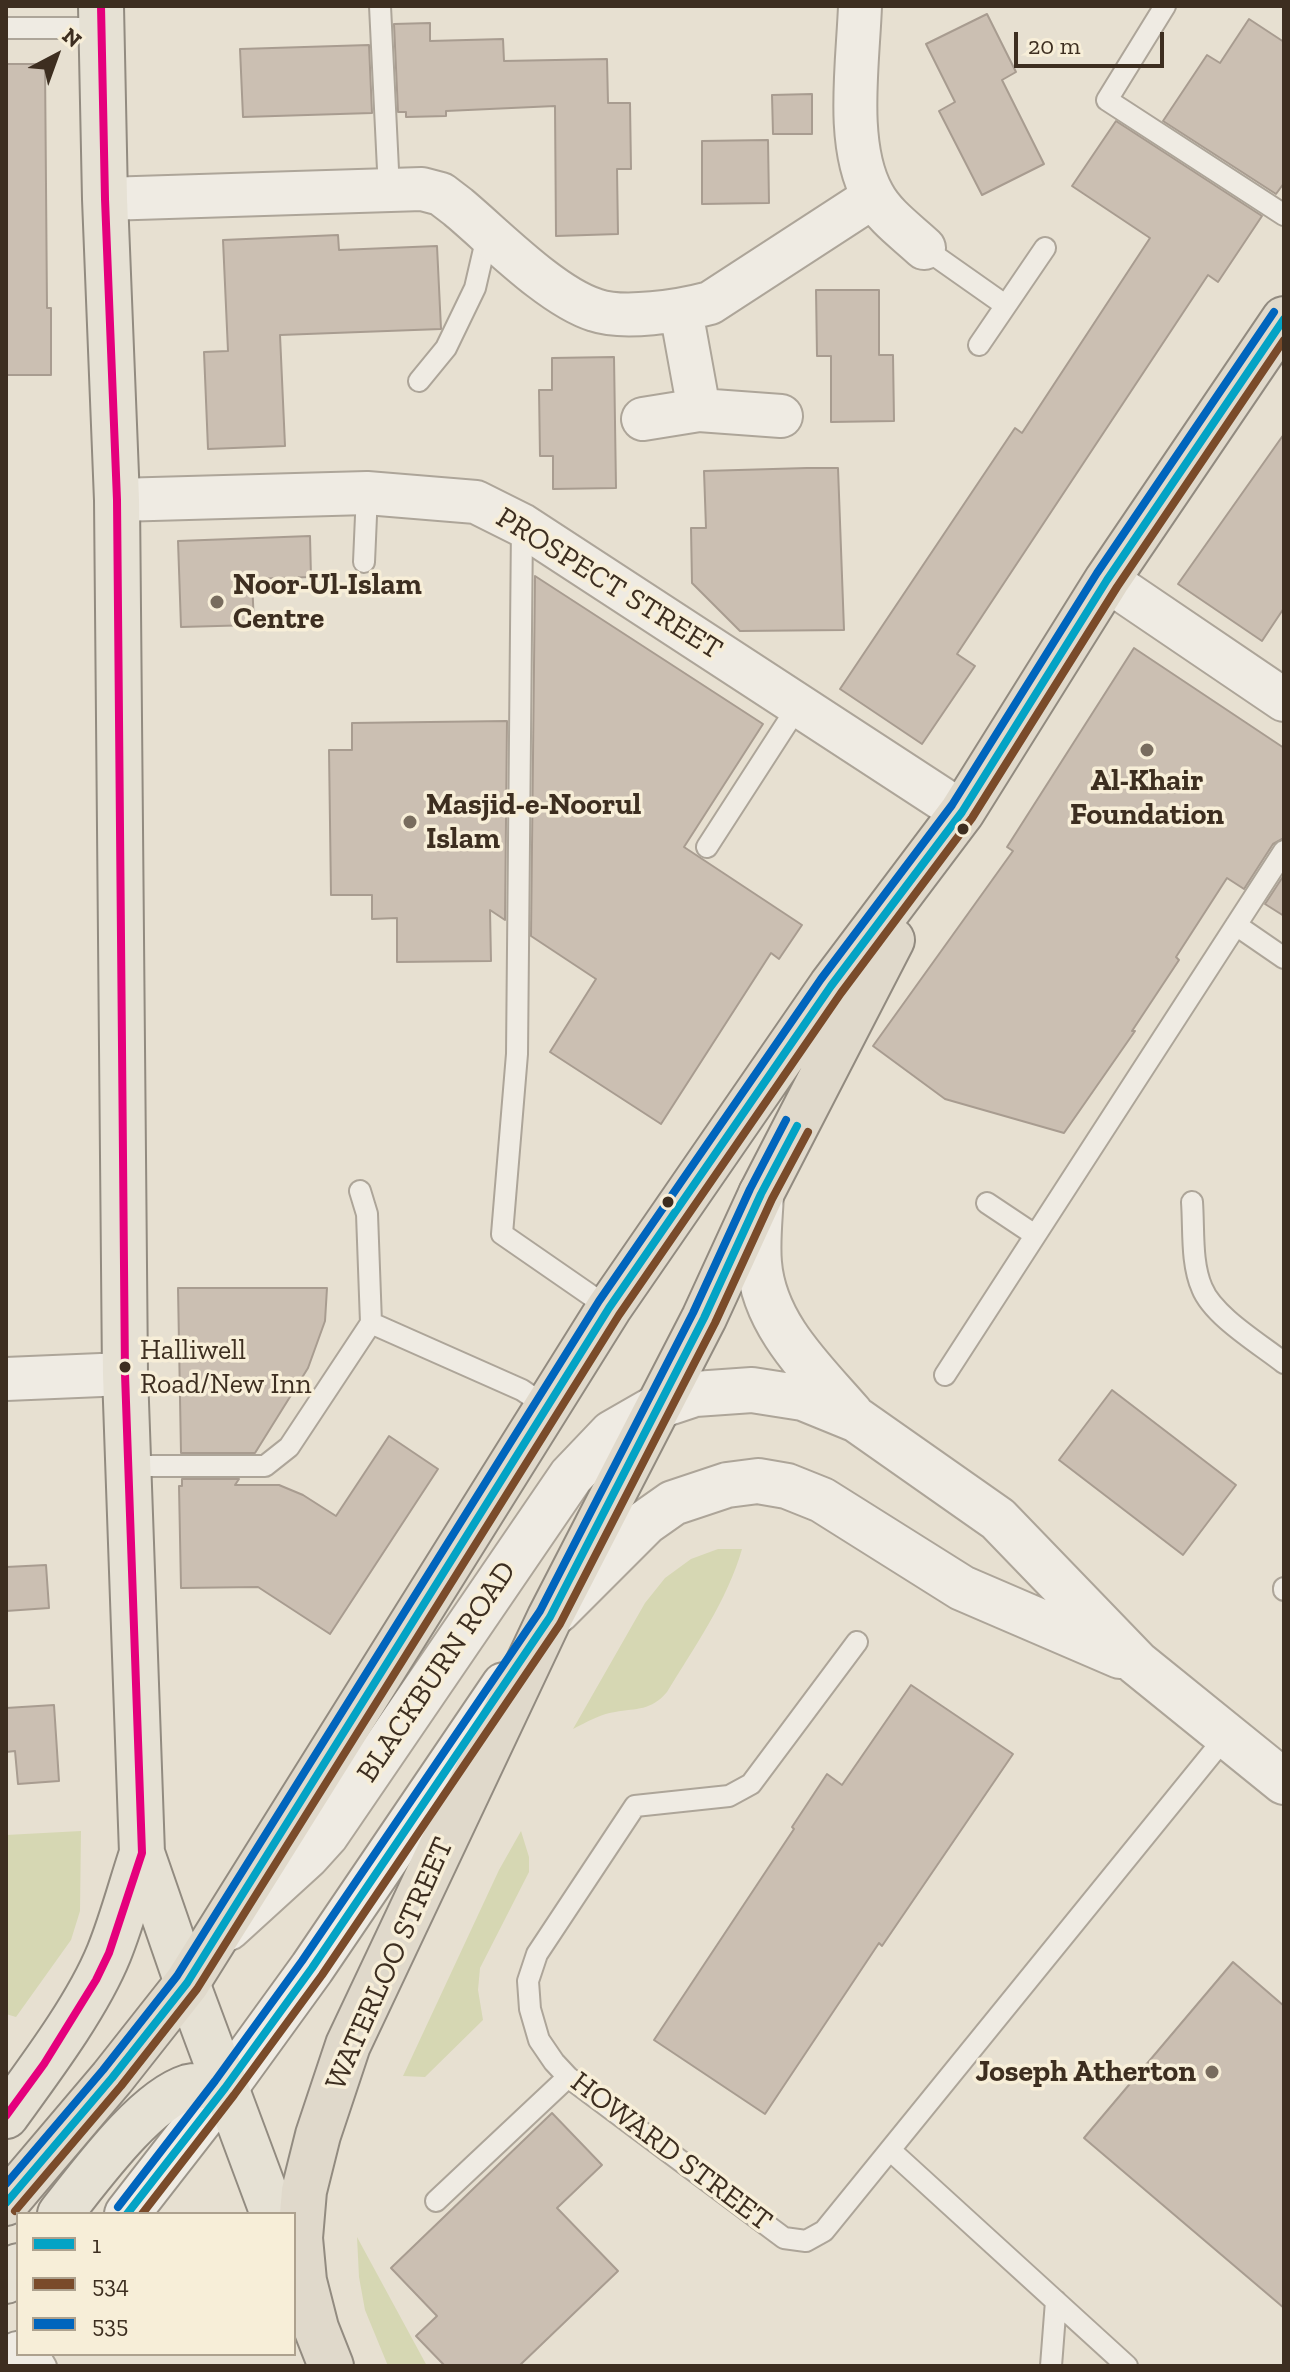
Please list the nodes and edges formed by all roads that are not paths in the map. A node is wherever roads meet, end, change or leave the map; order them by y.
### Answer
1 (380, 6) edge
2 (860, 6) edge
3 (1165, 6) edge
4 (102, 17) edge
5 (6, 28) edge
6 (389, 190) junction
7 (873, 197) junction
8 (105, 199) junction
9 (1284, 215) edge
10 (488, 232) junction
11 (924, 248) joint
12 (1045, 248) dead end
13 (1005, 305) junction
14 (681, 311) junction
15 (1284, 319) edge
16 (979, 345) dead end
17 (419, 381) dead end
18 (699, 410) junction
19 (781, 416) dead end
20 (643, 419) dead end
21 (367, 493) junction
22 (117, 500) junction
23 (522, 525) junction
24 (364, 562) dead end
25 (1107, 580) junction
26 (1284, 700) edge
27 (798, 706) junction
28 (955, 821) junction
29 (707, 847) dead end
30 (1284, 851) edge
31 (1236, 925) junction
32 (1284, 958) edge
33 (360, 1191) dead end
34 (761, 1194) junction
35 (1192, 1202) dead end
36 (987, 1203) dead end
37 (1035, 1235) junction
38 (609, 1308) junction
39 (371, 1323) junction
40 (1284, 1363) edge
41 (125, 1374) junction
42 (945, 1375) dead end
43 (6, 1379) edge
44 (659, 1406) junction
45 (547, 1407) junction
46 (857, 1420) junction
47 (128, 1466) junction
48 (550, 1617) junction
49 (857, 1642) dead end
50 (1137, 1663) junction
51 (1227, 1735) junction
52 (1284, 1782) edge
53 (142, 1853) junction
54 (214, 1941) junction
55 (187, 1983) junction
56 (568, 2077) junction
57 (225, 2088) junction
58 (6, 2116) edge
59 (890, 2150) junction
60 (436, 2201) dead end
61 (6, 2203) edge
62 (62, 2212) edge
63 (129, 2212) edge
64 (272, 2212) edge
65 (296, 2274) edge
66 (1056, 2301) junction
67 (323, 2347) edge
68 (1051, 2366) edge
69 (1127, 2366) edge

1 - 6 lane
2 - 7 street
3 - 9 lane
4 - 5 lane
4 - 8 main road
6 - 8 street
6 - 10 street
7 - 11 street
7 - 14 street
8 - 22 main road
10 - 14 street
10 - 17 lane
11 - 13 lane
12 - 13 lane
13 - 16 lane
14 - 18 street
15 - 25 highway, BLACKBURN ROAD
18 - 19 street
18 - 20 street
21 - 22 street, PROSPECT STREET
21 - 23 street, PROSPECT STREET
21 - 24 lane
22 - 41 main road
23 - 27 street, PROSPECT STREET
23 - 38 lane
25 - 26 street
25 - 28 highway, BLACKBURN ROAD
27 - 28 street, PROSPECT STREET
27 - 29 lane
28 - 34 highway, BLACKBURN ROAD
28 - 38 highway, BLACKBURN ROAD
30 - 31 lane
31 - 32 lane
31 - 37 lane
33 - 39 lane
34 - 44 highway, BLACKBURN ROAD
34 - 46 street
35 - 40 lane
36 - 37 lane
37 - 42 lane
38 - 45 highway, BLACKBURN ROAD
39 - 45 lane
39 - 47 lane
41 - 43 street
41 - 47 main road
44 - 46 street
44 - 48 highway, BLACKBURN ROAD
44 - 54 street, BLACKBURN ROAD
45 - 54 highway, BLACKBURN ROAD
46 - 50 street
47 - 53 main road
48 - 50 street
48 - 57 street, BLACKBURN ROAD
48 - 67 highway, WATERLOO STREET
49 - 56 lane, HOWARD STREET
50 - 51 street
51 - 52 street
51 - 59 lane, HOWARD STREET
53 - 55 main road
53 - 58 main road
54 - 55 highway, BLACKBURN ROAD
55 - 57 main road
55 - 61 highway, BLACKBURN ROAD
56 - 59 lane, HOWARD STREET
56 - 60 lane
57 - 62 main road
57 - 63 street, BLACKBURN ROAD
57 - 64 main road
59 - 66 lane
65 - 67 main road
66 - 68 lane
66 - 69 lane

